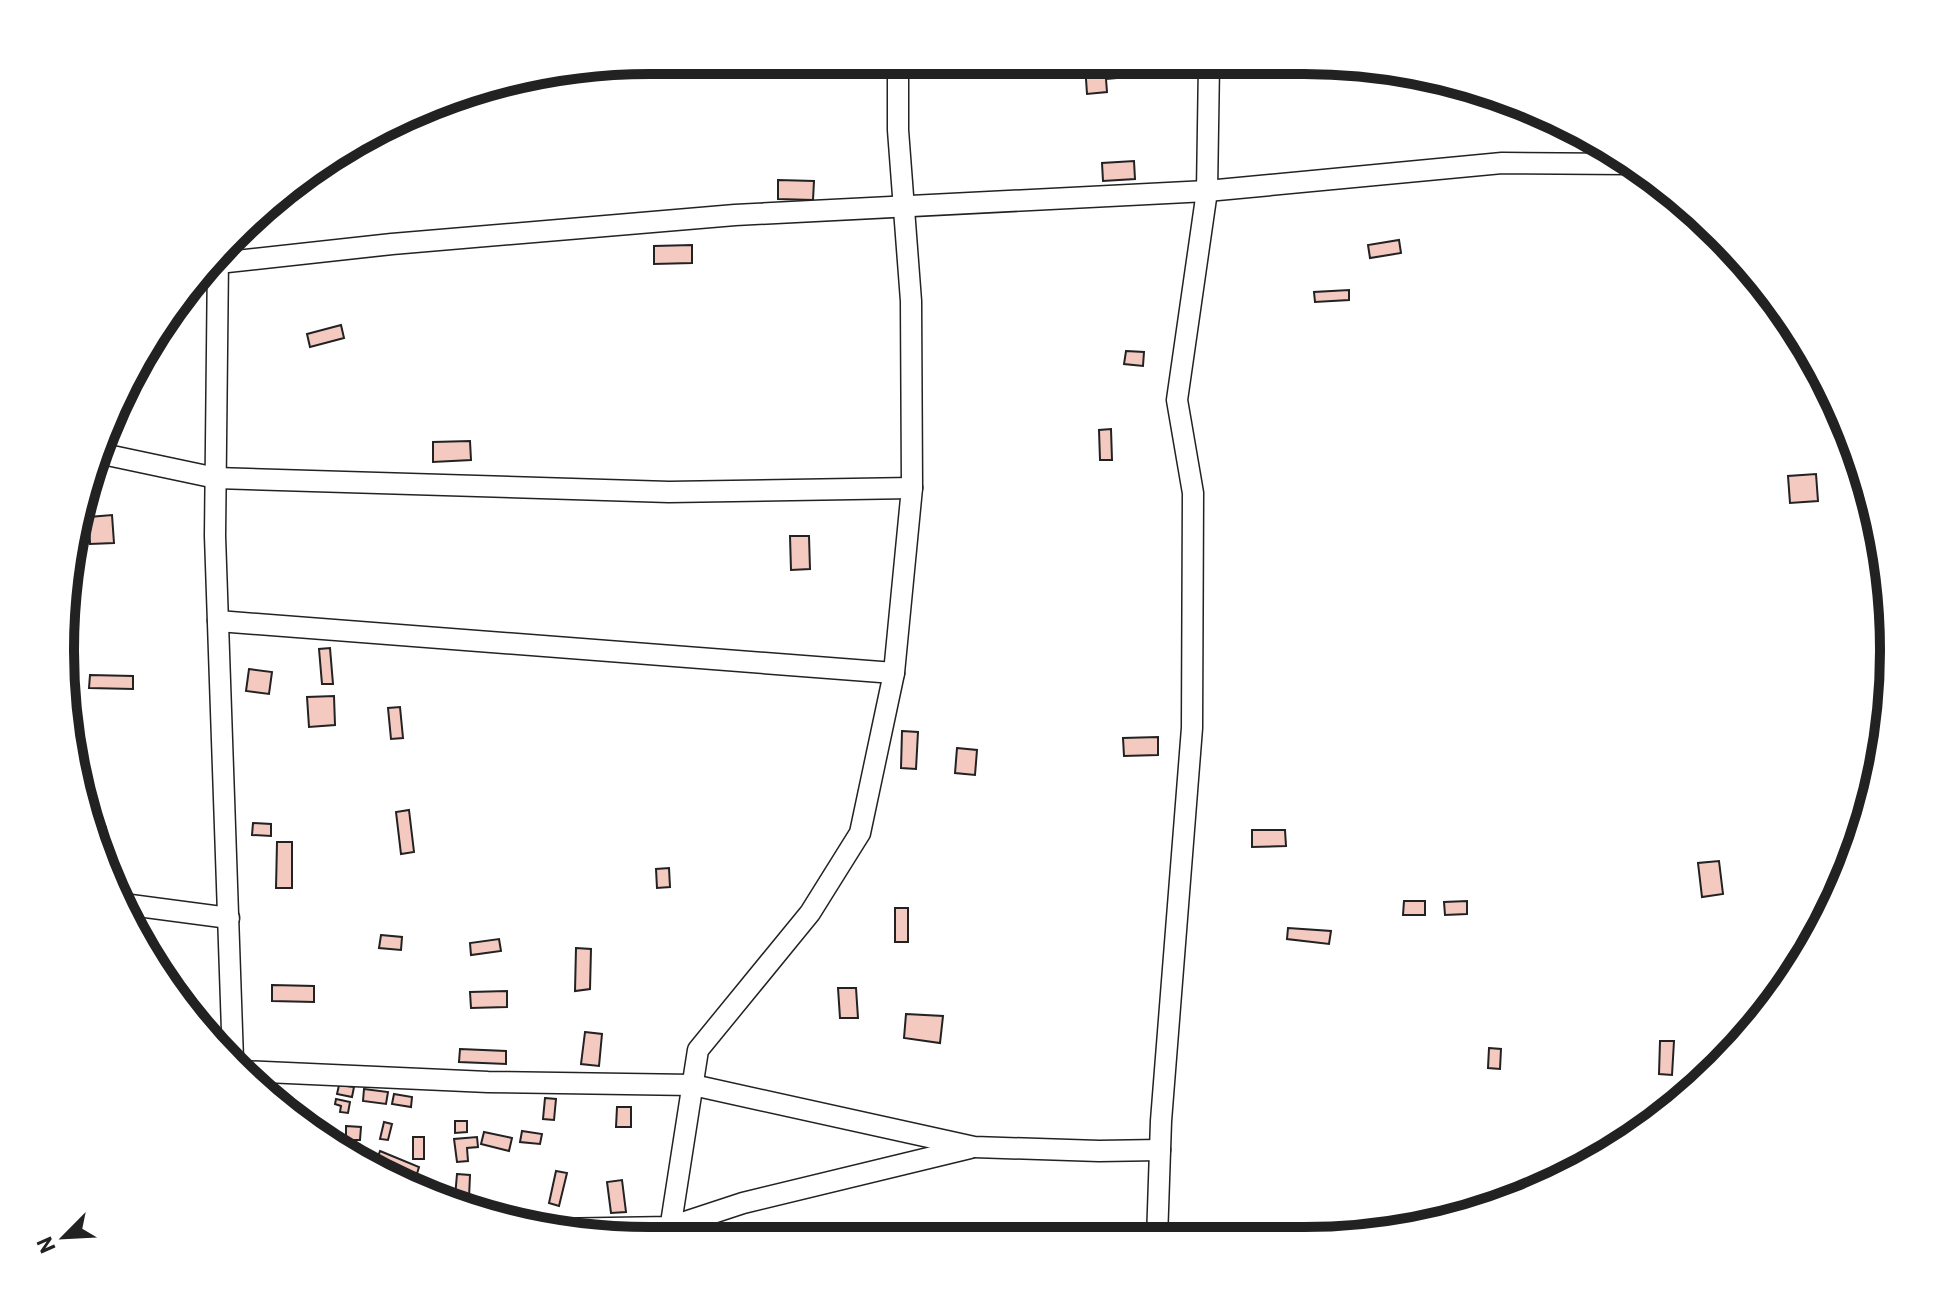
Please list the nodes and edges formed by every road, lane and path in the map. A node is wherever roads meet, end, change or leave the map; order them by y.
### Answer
1 (898, 74) edge
2 (1209, 74) edge
3 (1613, 164) edge
4 (1207, 191) junction
5 (904, 206) junction
6 (227, 259) edge
7 (218, 269) edge
8 (109, 455) edge
9 (216, 478) junction
10 (912, 488) junction
11 (218, 621) junction
12 (894, 673) junction
13 (133, 905) edge
14 (229, 918) junction
15 (233, 1047) edge
16 (257, 1072) edge
17 (693, 1085) junction
18 (974, 1147) junction
19 (1160, 1150) junction
20 (671, 1227) edge
21 (683, 1227) edge
22 (1157, 1227) edge

1 - 5 street
2 - 4 street
3 - 4 street
4 - 5 street
4 - 19 street
5 - 6 street
5 - 10 street
7 - 9 street
8 - 9 street
9 - 10 street
9 - 11 street
10 - 12 street
11 - 12 street
11 - 14 street
12 - 17 street
13 - 14 street
14 - 15 street
16 - 17 street
17 - 18 street
17 - 20 street
18 - 19 street
18 - 21 street
19 - 22 street

